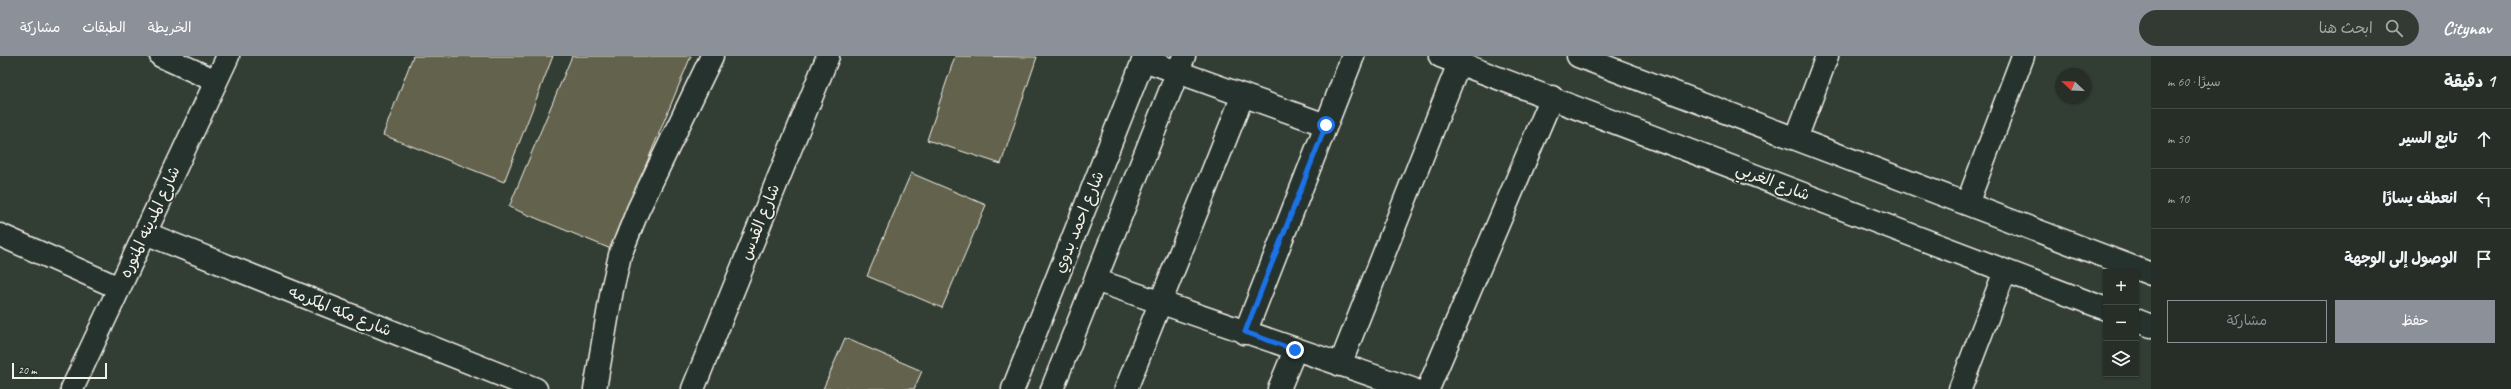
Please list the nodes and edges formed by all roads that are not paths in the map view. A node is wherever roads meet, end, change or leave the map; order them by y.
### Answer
1 (161, 56) edge
2 (228, 56) edge
3 (712, 56) edge
4 (828, 56) edge
5 (1353, 56) edge
6 (1578, 56) edge
7 (1827, 56) edge
8 (2023, 56) edge
9 (1144, 58) edge
10 (1450, 59) edge
11 (1181, 64) edge
12 (216, 81) junction
13 (1243, 95) junction
14 (1552, 97) junction
15 (1326, 125) junction
16 (1796, 139) junction
17 (1967, 204) junction
18 (145, 233) junction
19 (0, 235) edge
20 (2005, 271) junction
21 (2151, 274) edge
22 (1095, 280) junction
23 (119, 288) junction
24 (1160, 303) junction
25 (2103, 308) edge
26 (2139, 321) edge
27 (2151, 326) edge
28 (1245, 332) junction
29 (1295, 350) junction
30 (1340, 365) junction
31 (72, 389) edge
32 (536, 389) edge
33 (595, 389) edge
34 (693, 389) edge
35 (1013, 389) edge
36 (1052, 389) edge
37 (1126, 389) edge
38 (1279, 389) edge
39 (1412, 389) edge
40 (1428, 389) edge
41 (1960, 389) edge

1 - 12 street
2 - 12 street, شارع المدينه المنوره
3 - 33 street
4 - 34 street, شارع القدس
5 - 15 street
6 - 16 street
7 - 16 street
8 - 17 street
9 - 11 street
9 - 35 street, شارع احمد بدوي
10 - 14 street, شارع الغربي
10 - 30 street
11 - 13 street
11 - 22 street
12 - 18 street, شارع المدينه المنوره
13 - 15 street
13 - 24 street
14 - 20 street, شارع الغربي
14 - 40 street
15 - 28 street
16 - 17 street
17 - 21 street
18 - 23 street, شارع المدينه المنوره
18 - 32 street, شارع مكه المكرمه
19 - 23 street
20 - 25 street, شارع الغربي
20 - 41 street
22 - 24 street
22 - 36 street
23 - 31 street, شارع المدينه المنوره
24 - 28 street
24 - 37 street
26 - 27 street
28 - 29 street
29 - 30 street
29 - 38 street
30 - 39 street

